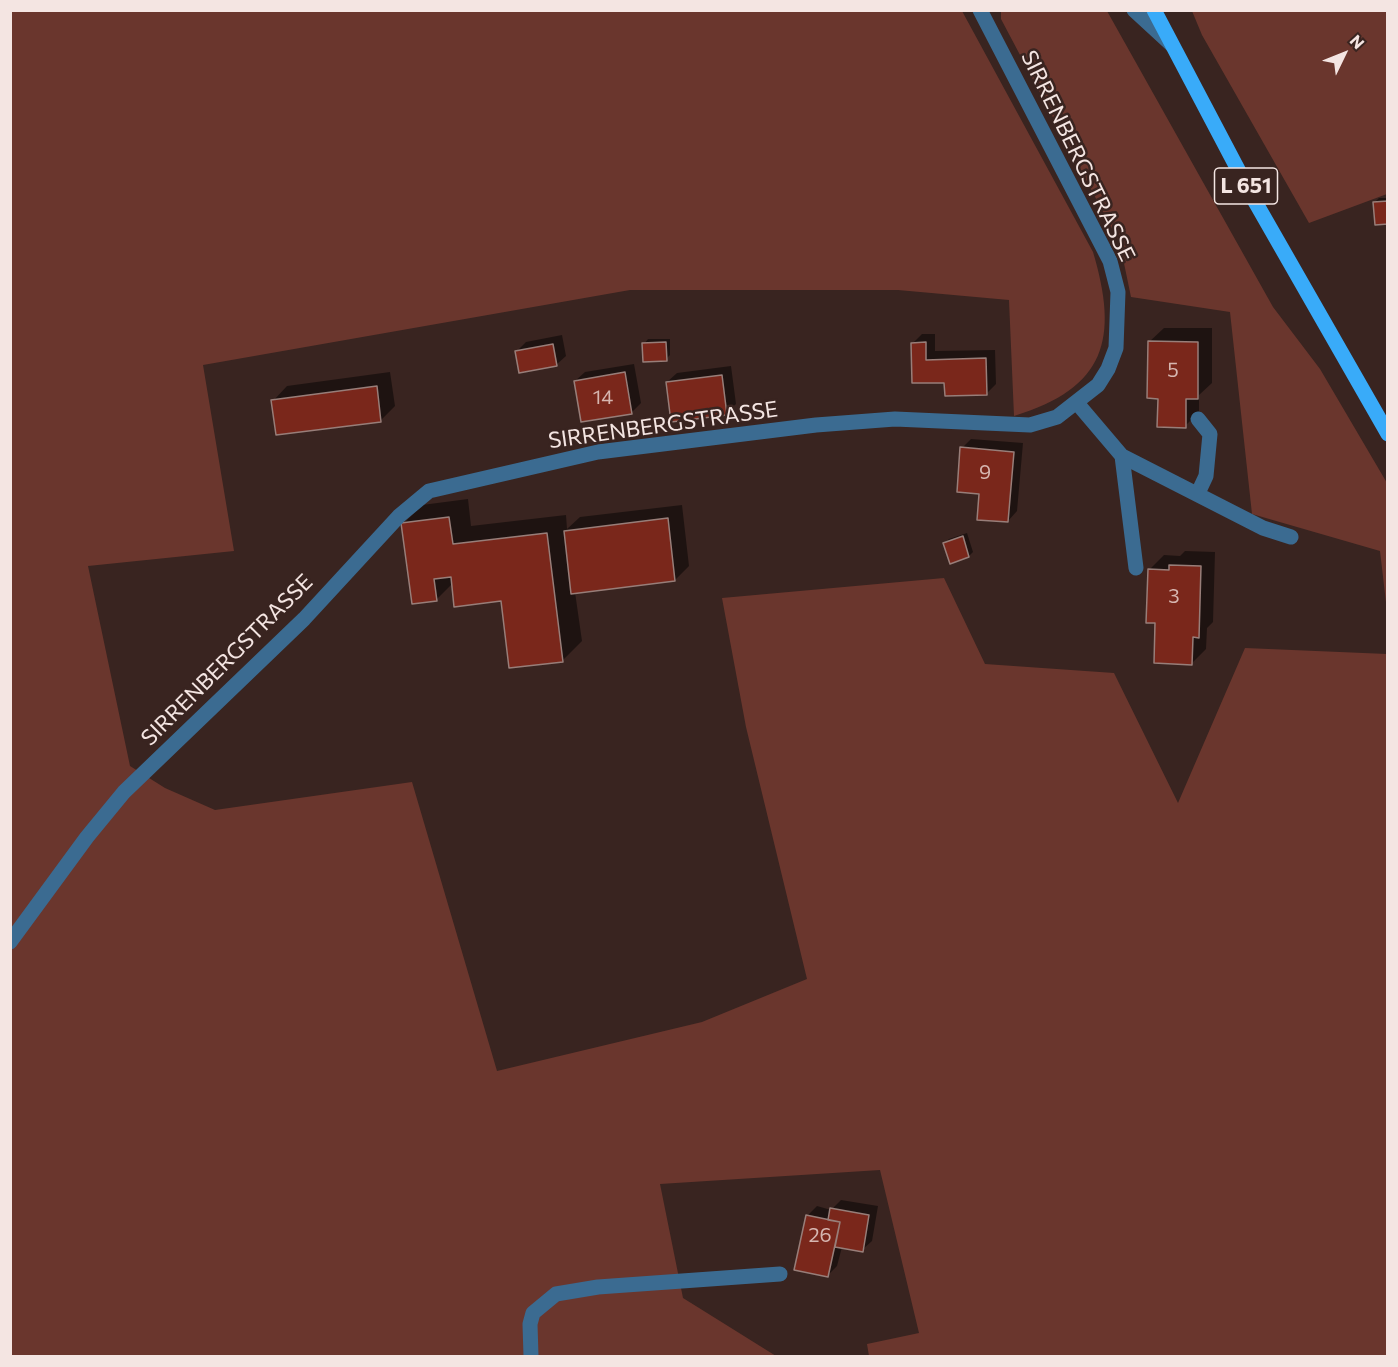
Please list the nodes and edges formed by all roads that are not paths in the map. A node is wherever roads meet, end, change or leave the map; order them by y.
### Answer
1 (980, 10) edge
2 (1134, 10) edge
3 (1154, 10) edge
4 (1175, 48) junction
5 (1077, 403) junction
6 (1198, 419) dead end
7 (1388, 434) edge
8 (1122, 456) junction
9 (1198, 493) junction
10 (1291, 537) dead end
11 (1136, 568) dead end
12 (10, 942) edge
13 (780, 1274) dead end
14 (531, 1356) edge

1 - 5 street, SIRRENBERGSTRASSE
2 - 4 street
3 - 4 main road, L 651
4 - 7 main road, L 651
5 - 8 street
5 - 12 street, SIRRENBERGSTRASSE
6 - 9 street
8 - 9 street
8 - 11 street
9 - 10 street
13 - 14 street

